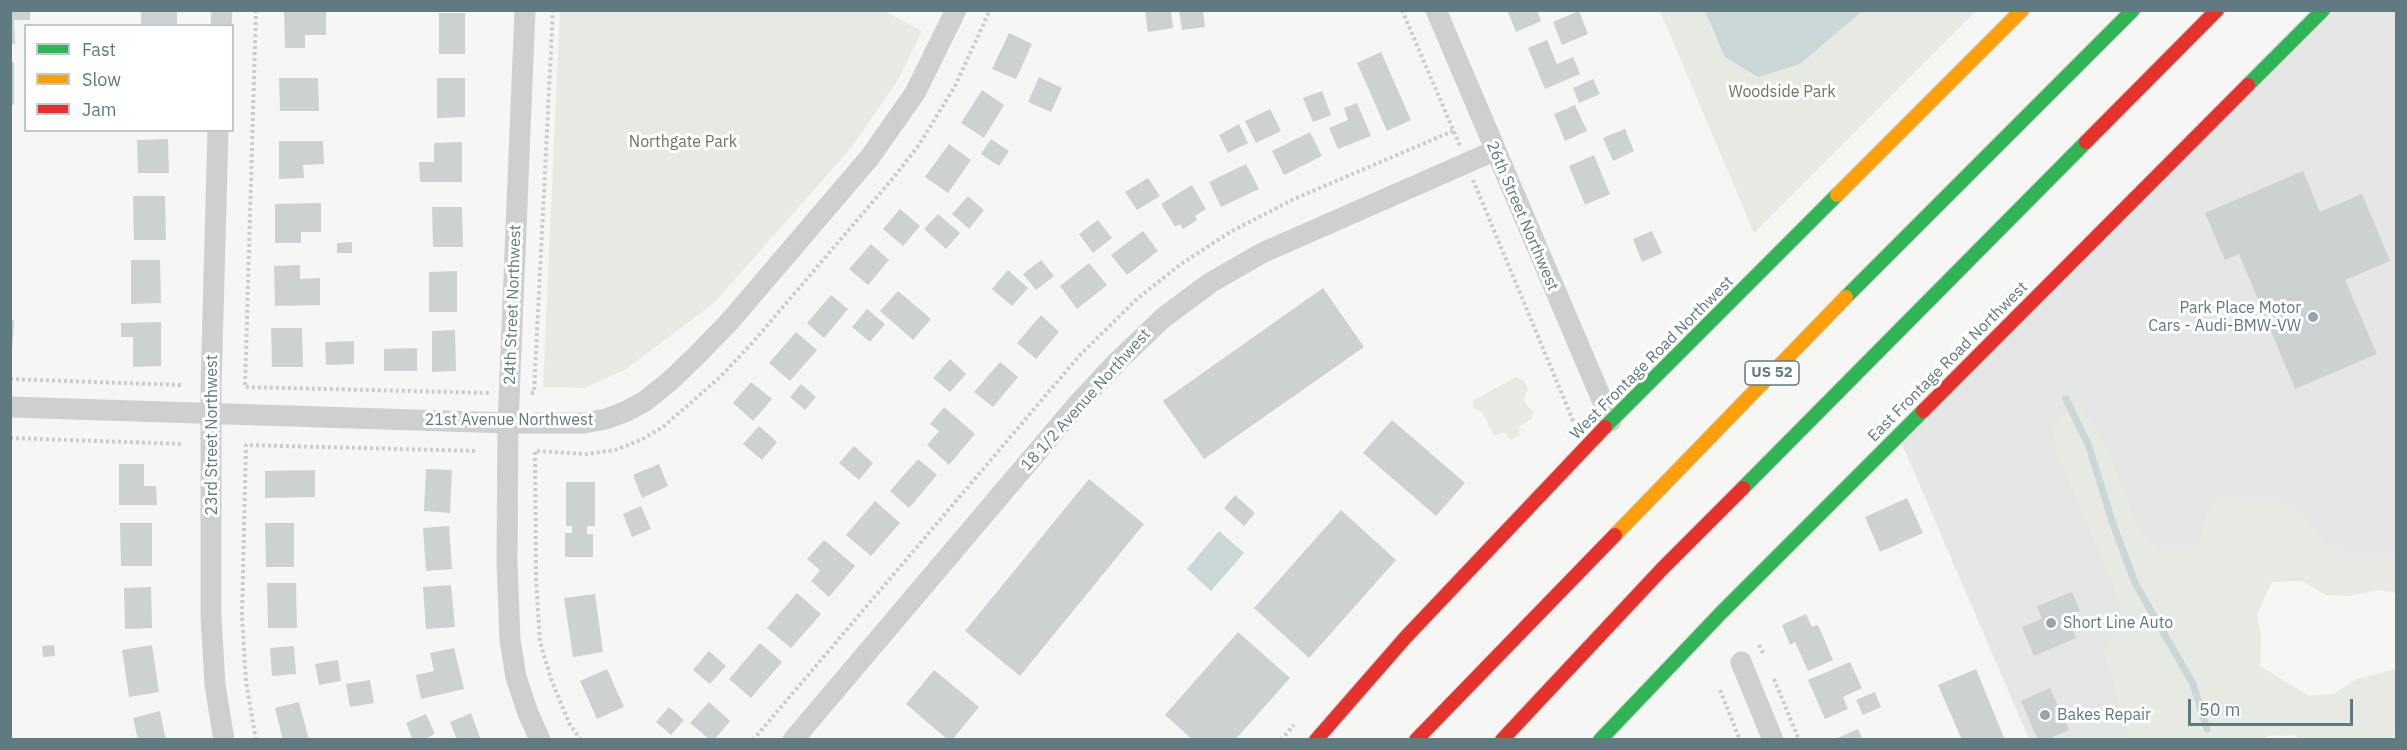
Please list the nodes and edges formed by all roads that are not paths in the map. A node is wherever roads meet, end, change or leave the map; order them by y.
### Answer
1 (525, 10) edge
2 (956, 10) edge
3 (1436, 10) edge
4 (2022, 10) edge
5 (2133, 10) edge
6 (2217, 10) edge
7 (2323, 10) edge
8 (218, 132) edge
9 (1494, 151) junction
10 (10, 407) edge
11 (212, 414) junction
12 (1611, 421) junction
13 (508, 423) junction
14 (1741, 662) dead end
15 (224, 740) edge
16 (540, 740) edge
17 (793, 740) edge
18 (1316, 740) edge
19 (1416, 740) edge
20 (1502, 740) edge
21 (1600, 740) edge
22 (1773, 740) edge

1 - 13 street, 24th Street Northwest
2 - 13 street, 21st Avenue Northwest
3 - 9 street, 26th Street Northwest
4 - 12 main road, West Frontage Road Northwest
5 - 19 main road, US 52
6 - 20 main road
7 - 21 main road, East Frontage Road Northwest
8 - 11 street, 23rd Street Northwest
9 - 12 street, 26th Street Northwest
9 - 17 street, 18 1/2 Avenue Northwest
10 - 11 street, 21st Avenue Northwest
11 - 13 street, 21st Avenue Northwest
11 - 15 street, 23rd Street Northwest
12 - 18 main road, West Frontage Road Northwest
13 - 16 street, 24th Street Northwest
14 - 22 street

